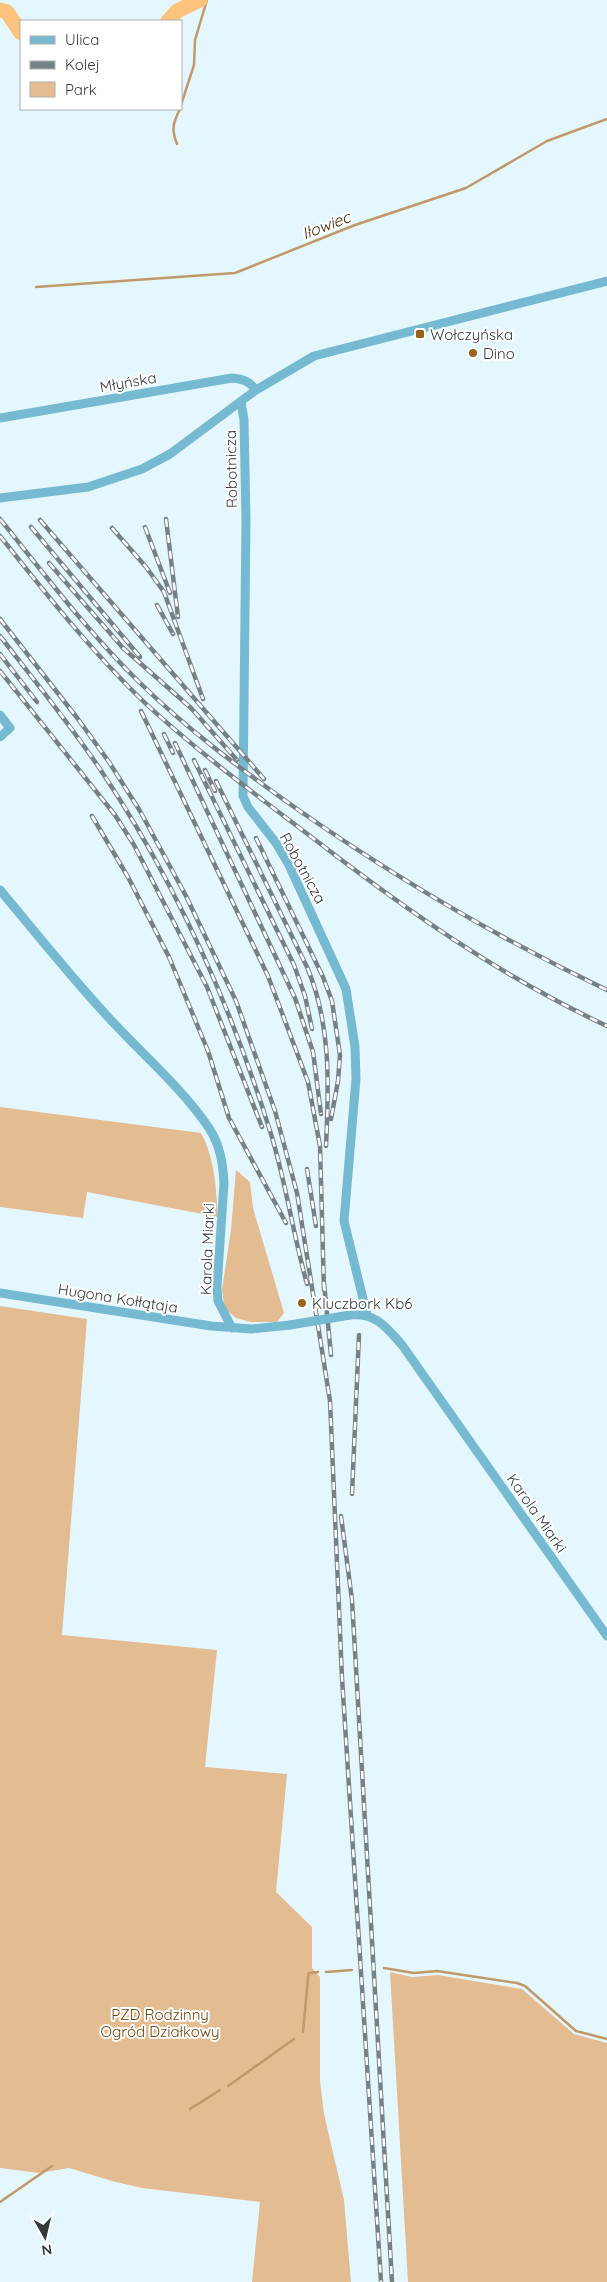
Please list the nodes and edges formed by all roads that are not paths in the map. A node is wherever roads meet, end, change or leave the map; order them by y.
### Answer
1 (607, 281) edge
2 (256, 390) junction
3 (241, 402) junction
4 (0, 418) edge
5 (0, 498) edge
6 (0, 715) edge
7 (0, 737) edge
8 (0, 890) edge
9 (0, 1293) edge
10 (367, 1315) junction
11 (232, 1328) junction
12 (607, 1636) edge

1 - 2 street
2 - 3 street
2 - 4 street, Młyńska
3 - 5 street
3 - 10 street, Robotnicza
6 - 7 street
8 - 11 street, Karola Miarki
9 - 11 street, Hugona Kołłątaja
10 - 11 street, bridge
10 - 12 street, Karola Miarki

